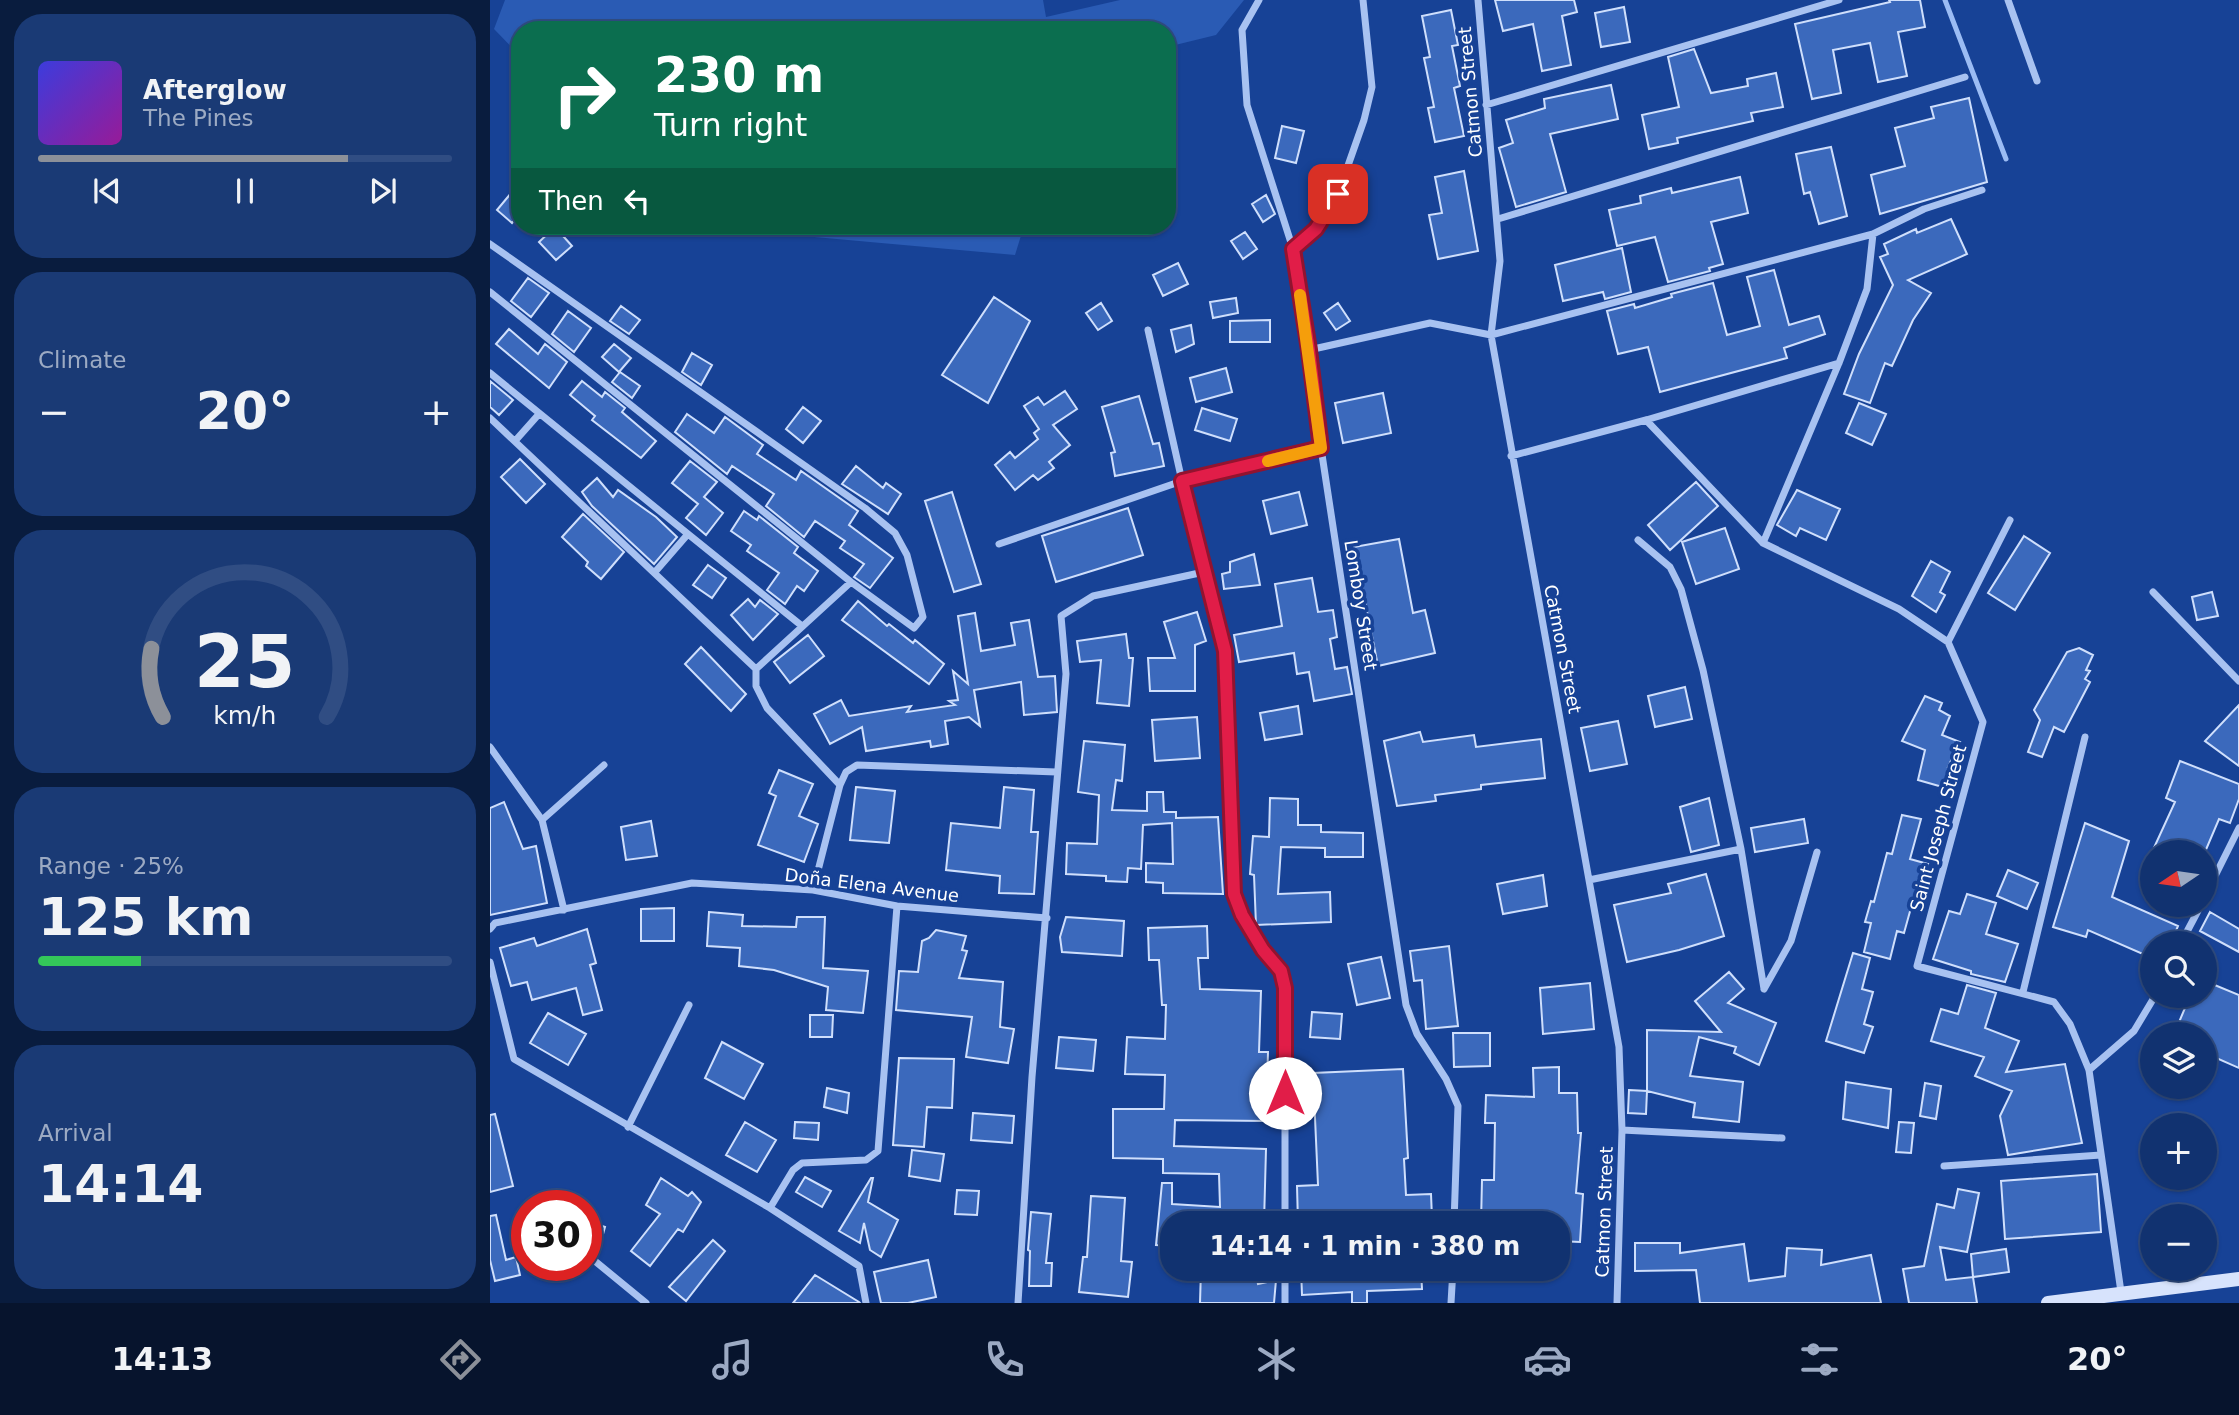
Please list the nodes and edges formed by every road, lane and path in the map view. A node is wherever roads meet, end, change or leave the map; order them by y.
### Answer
1 (1259, 0) edge
2 (1363, 0) edge
3 (1478, 0) edge
4 (1839, 0) edge
5 (2008, 0) edge
6 (1965, 77) dead end
7 (2037, 80) dead end
8 (1486, 105) junction
9 (1982, 190) dead end
10 (1498, 219) junction
11 (1873, 234) junction
12 (490, 244) edge
13 (1293, 249) junction
14 (490, 292) edge
15 (1148, 330) dead end
16 (1491, 335) junction
17 (1309, 350) junction
18 (1839, 363) junction
19 (490, 373) edge
20 (539, 414) junction
21 (490, 418) edge
22 (1646, 420) junction
23 (515, 441) junction
24 (1321, 448) junction
25 (1511, 456) junction
26 (1182, 481) junction
27 (2010, 520) dead end
28 (688, 534) junction
29 (1638, 540) dead end
30 (1763, 543) junction
31 (999, 544) dead end
32 (655, 572) junction
33 (1204, 572) junction
34 (851, 582) junction
35 (2153, 592) dead end
36 (802, 626) junction
37 (1948, 642) junction
38 (756, 669) junction
39 (2239, 681) edge
40 (2085, 737) dead end
41 (490, 747) edge
42 (604, 765) dead end
43 (1056, 772) junction
44 (840, 785) junction
45 (542, 821) junction
46 (2239, 830) edge
47 (1741, 849) junction
48 (1817, 852) dead end
49 (2217, 873) edge
50 (1589, 880) junction
51 (813, 890) junction
52 (897, 906) junction
53 (564, 910) junction
54 (1047, 918) junction
55 (490, 929) edge
56 (490, 962) edge
57 (2023, 992) junction
58 (689, 1005) dead end
59 (2148, 1008) edge
60 (2088, 1070) junction
61 (628, 1127) junction
62 (1622, 1130) junction
63 (1782, 1138) dead end
64 (2101, 1155) junction
65 (1944, 1166) dead end
66 (770, 1208) junction
67 (1285, 1211) edge
68 (1454, 1211) edge
69 (602, 1266) edge
70 (2239, 1279) edge
71 (1285, 1281) edge
72 (1452, 1281) edge
73 (2121, 1292) junction
74 (646, 1303) edge
75 (866, 1303) edge
76 (1018, 1303) edge
77 (1285, 1303) edge
78 (1451, 1303) edge
79 (1617, 1303) edge
80 (2048, 1303) edge

1 - 13 street, Lomboy Street
2 - 13 street
3 - 8 street, Catmon Street
4 - 8 street
5 - 7 street
6 - 10 street
8 - 10 street, Catmon Street
9 - 11 street
10 - 16 street, Catmon Street
11 - 16 street
11 - 18 street
12 - 34 street
13 - 17 street, Lomboy Street
14 - 34 street
15 - 26 street
16 - 17 street
16 - 25 street, Catmon Street
17 - 24 street, Lomboy Street
18 - 22 street
18 - 30 street
19 - 20 street
20 - 23 street
20 - 28 street
21 - 23 street
22 - 25 street
22 - 30 street
23 - 32 street
24 - 26 street
24 - 68 street, Lomboy Street
25 - 50 street, Catmon Street
26 - 31 street
26 - 33 street
27 - 37 street
28 - 32 street
28 - 36 street
29 - 47 street
30 - 37 street
32 - 38 street
33 - 43 street
33 - 67 street
34 - 36 street
35 - 39 street
36 - 38 street
37 - 57 street, Saint Joseph Street
38 - 44 street
40 - 57 street
41 - 45 street
42 - 45 street
43 - 44 street
43 - 54 street
44 - 51 street
45 - 53 street
46 - 49 street
47 - 48 street
47 - 50 street
50 - 62 street, Catmon Street
51 - 52 street, Doña Elena Avenue
51 - 53 street, Doña Elena Avenue
52 - 54 street, Doña Elena Avenue
52 - 66 street
53 - 55 street, Doña Elena Avenue
54 - 76 street
56 - 61 street
57 - 60 street, Saint Joseph Street
58 - 61 street
59 - 60 street
60 - 64 street, Saint Joseph Street
61 - 66 street
62 - 63 street
62 - 79 street, Catmon Street
64 - 65 street
64 - 73 street, Saint Joseph Street
66 - 75 street
69 - 74 street
70 - 73 main road
71 - 77 street
72 - 78 street
73 - 80 main road

